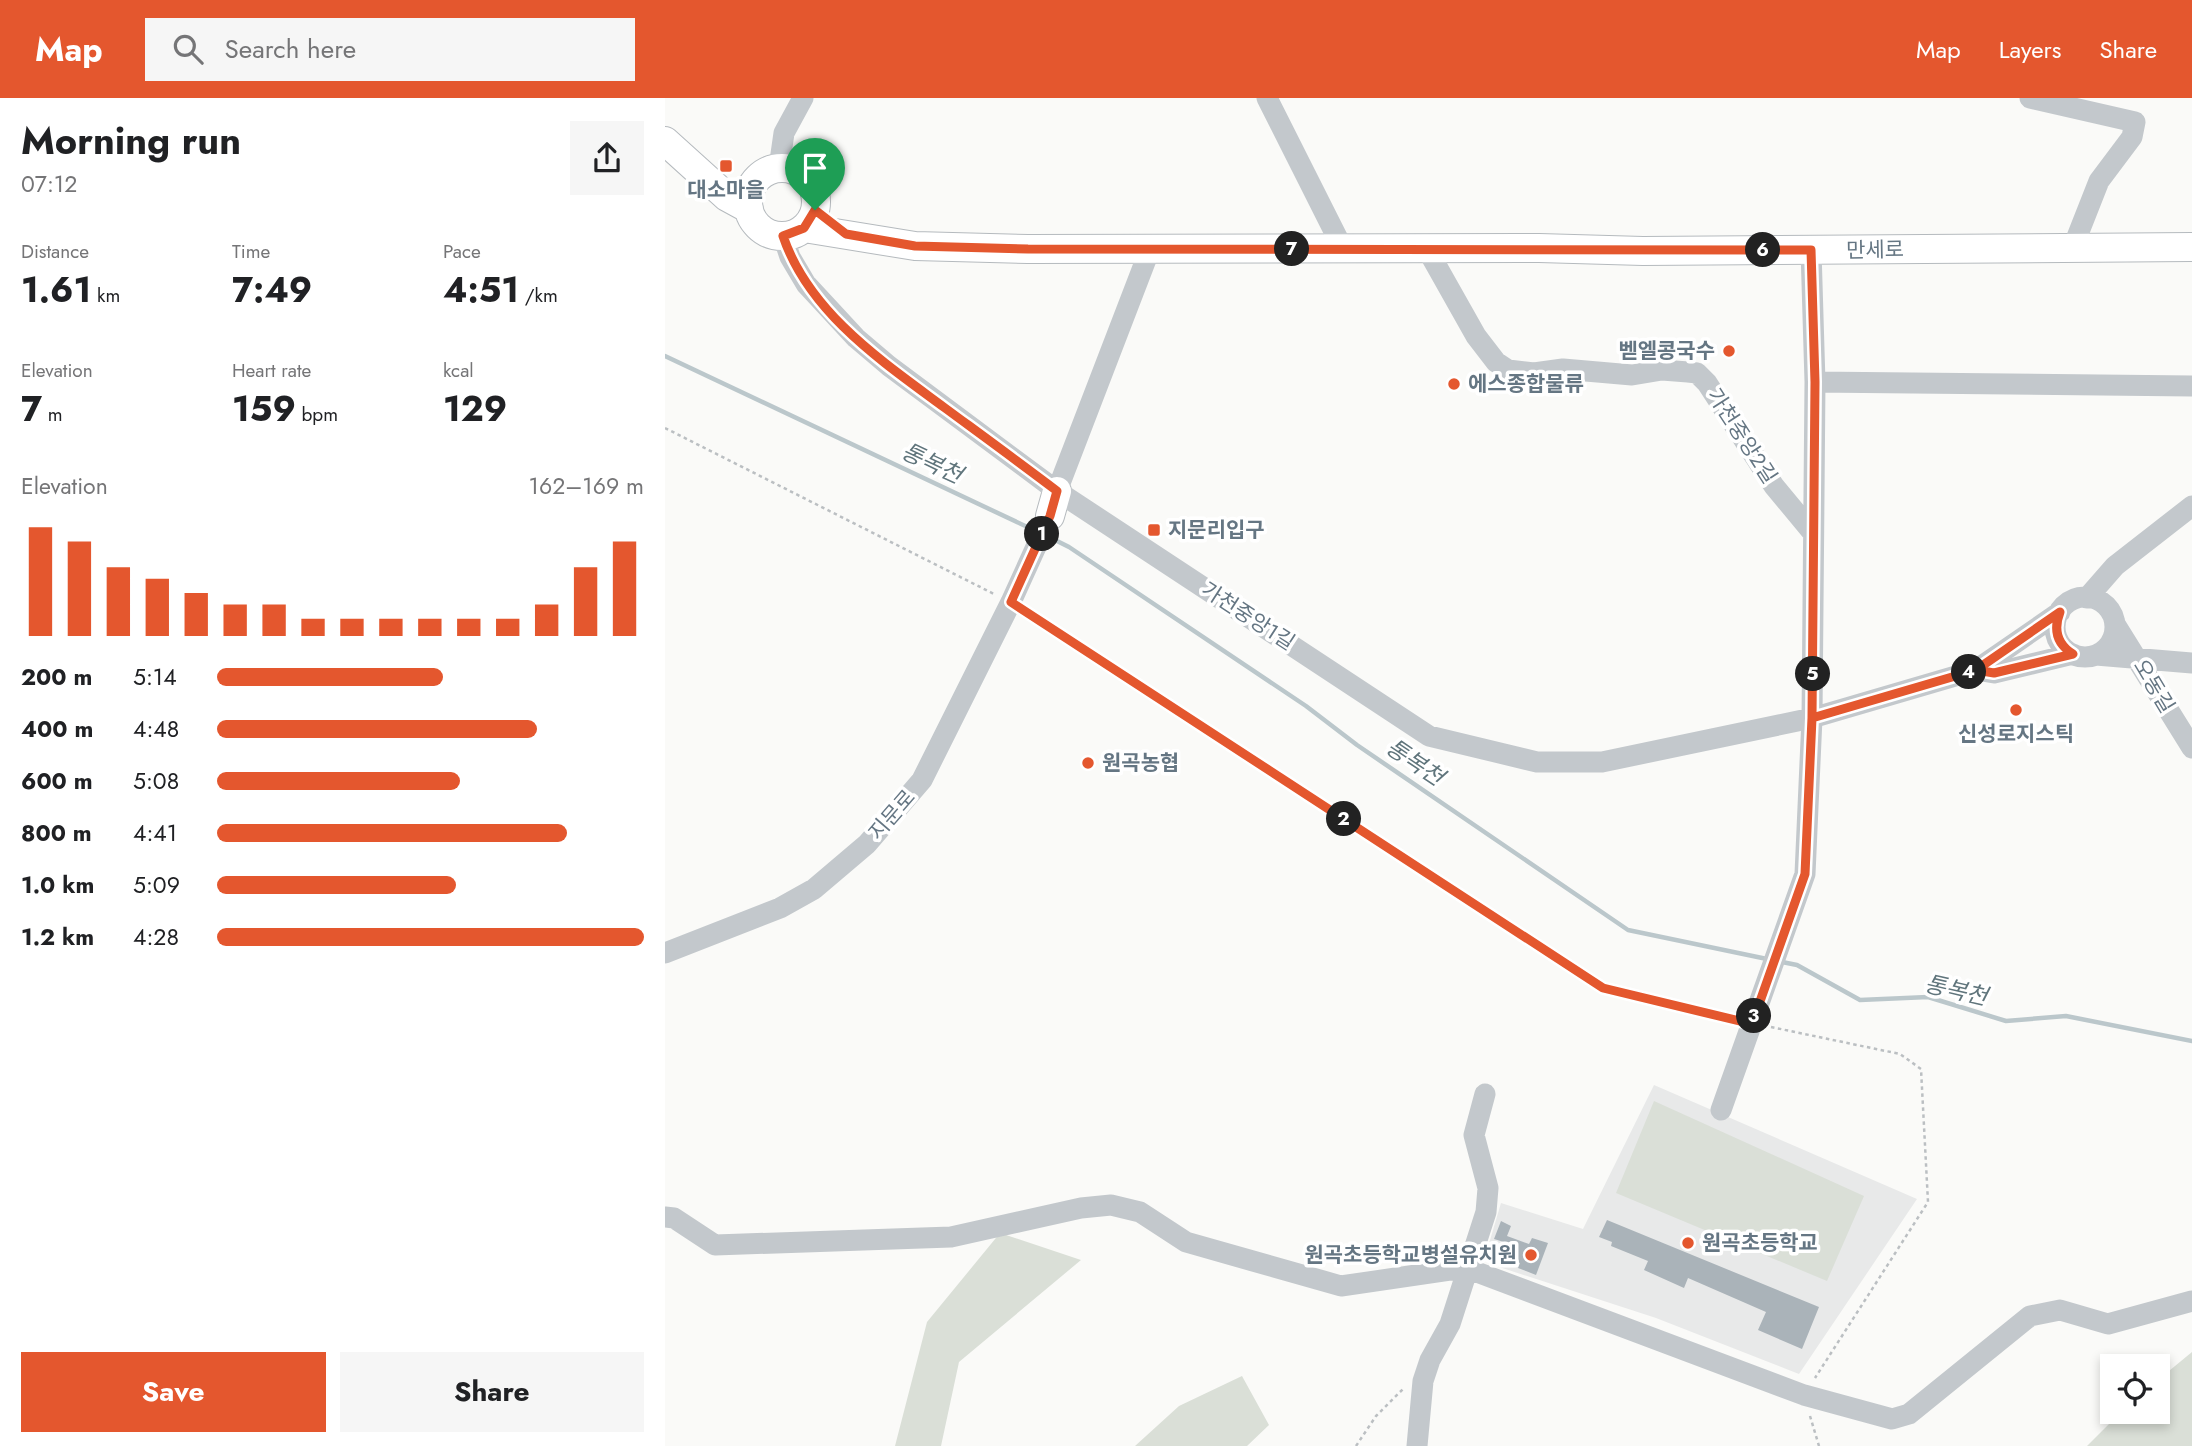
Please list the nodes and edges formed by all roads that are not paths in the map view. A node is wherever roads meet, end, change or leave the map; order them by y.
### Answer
1 (803, 98) edge
2 (1267, 98) edge
3 (2030, 98) edge
4 (665, 141) edge
5 (779, 168) junction
6 (750, 198) junction
7 (801, 225) junction
8 (2073, 247) junction
9 (2192, 247) edge
10 (1150, 249) junction
11 (1343, 249) junction
12 (1427, 249) junction
13 (1811, 250) junction
14 (1815, 382) junction
15 (2192, 386) edge
16 (1053, 503) junction
17 (2192, 506) edge
18 (1813, 533) junction
19 (2087, 598) junction
20 (2060, 612) junction
21 (2115, 624) junction
22 (2073, 654) junction
23 (2097, 655) junction
24 (2139, 660) junction
25 (2192, 663) edge
26 (1976, 670) junction
27 (1812, 718) junction
28 (2192, 748) edge
29 (665, 953) edge
30 (1485, 1094) dead end
31 (1721, 1110) dead end
32 (665, 1217) edge
33 (1468, 1271) junction
34 (2192, 1301) edge
35 (1417, 1446) edge

1 - 5 street
2 - 11 street
3 - 8 street
4 - 6 main road
5 - 6 main road
5 - 7 main road
6 - 7 main road
7 - 10 main road, 만세로
7 - 16 street, 가천중앙1길
8 - 9 main road, 만세로
8 - 13 main road, 만세로
10 - 11 main road, 만세로
10 - 16 street, 지문로
11 - 12 main road, 만세로
12 - 13 main road, 만세로
12 - 18 street, 가천중앙2길
13 - 14 street
14 - 15 street
14 - 18 street
16 - 27 street, 가천중앙1길
16 - 29 street, 지문로
17 - 19 street
18 - 27 street
19 - 20 street
19 - 21 street
20 - 22 street
20 - 26 street, 가천중앙1길
21 - 23 street
21 - 24 street, 오동길
22 - 23 street
22 - 26 street
23 - 24 street
24 - 25 street
24 - 28 street, 오동길
26 - 27 street, 가천중앙1길
27 - 31 street
30 - 33 street
32 - 33 street
33 - 34 street
33 - 35 street

